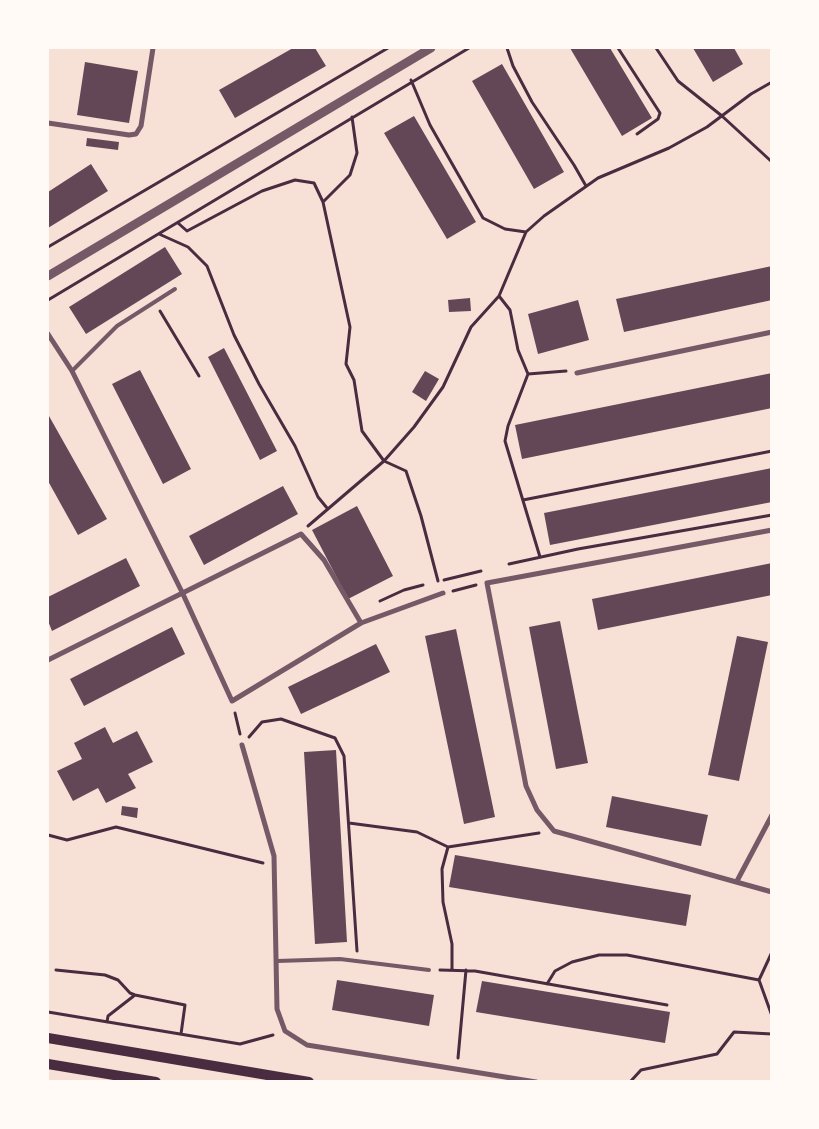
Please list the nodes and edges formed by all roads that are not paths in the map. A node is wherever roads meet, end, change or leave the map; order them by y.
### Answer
1 (153, 48) edge
2 (431, 48) edge
3 (48, 123) edge
4 (48, 276) edge
5 (175, 289) dead end
6 (772, 332) edge
7 (48, 334) edge
8 (72, 371) junction
9 (576, 373) road end
10 (772, 530) edge
11 (182, 592) junction
12 (442, 593) road end
13 (361, 623) junction
14 (48, 660) edge
15 (242, 745) road end
16 (772, 815) edge
17 (737, 881) junction
18 (772, 892) edge
19 (277, 960) junction
20 (429, 970) road end
21 (48, 1038) edge
22 (48, 1064) edge
23 (156, 1082) edge
24 (309, 1082) edge
25 (536, 1082) edge

1 - 3 street
2 - 4 street
5 - 8 lane
6 - 9 street
7 - 8 street
8 - 11 street
10 - 17 street
11 - 13 street
11 - 13 street
11 - 14 street
12 - 13 street
15 - 19 street
16 - 17 street
17 - 18 street
19 - 20 lane
19 - 25 street
21 - 24 main road
22 - 23 main road

